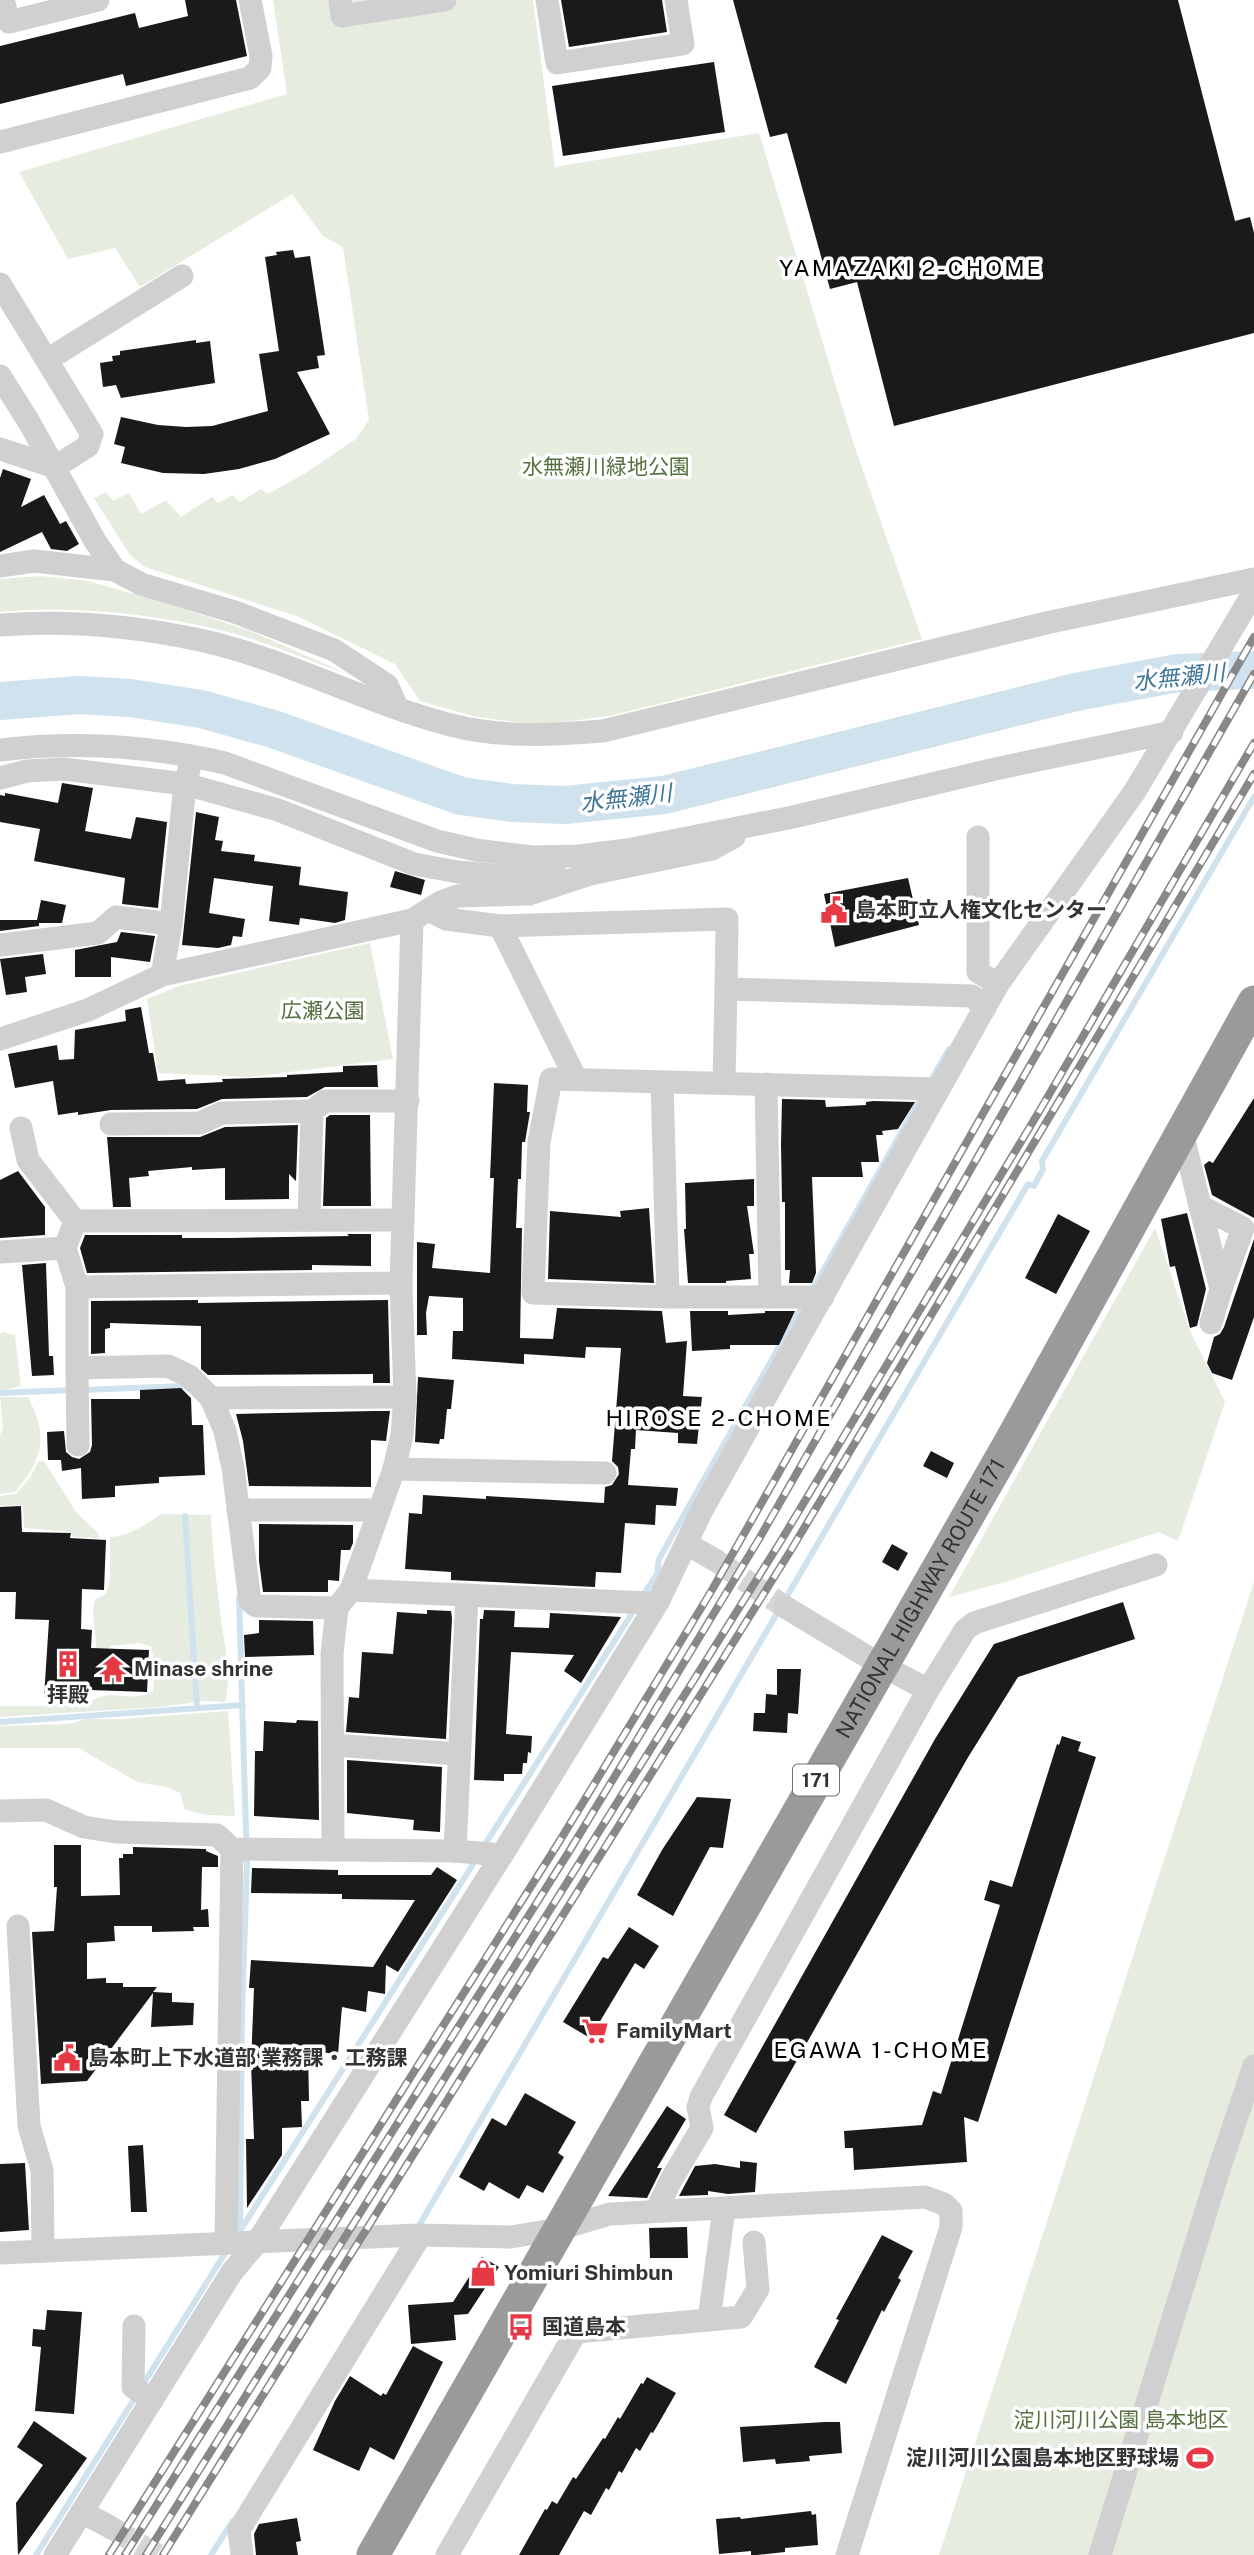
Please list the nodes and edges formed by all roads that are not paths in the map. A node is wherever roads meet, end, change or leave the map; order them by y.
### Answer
1 (3, 0) edge
2 (98, 0) edge
3 (250, 0) edge
4 (340, 0) edge
5 (445, 0) edge
6 (547, 0) edge
7 (676, 0) edge
8 (0, 142) edge
9 (182, 276) dead end
10 (0, 284) edge
11 (47, 360) junction
12 (0, 376) edge
13 (0, 449) edge
14 (55, 467) junction
15 (0, 566) edge
16 (115, 570) junction
17 (1254, 579) edge
18 (1254, 592) edge
19 (0, 625) edge
20 (397, 707) junction
21 (1172, 732) junction
22 (0, 750) edge
23 (194, 756) junction
24 (0, 778) edge
25 (185, 783) junction
26 (758, 823) junction
27 (978, 837) dead end
28 (590, 874) junction
29 (421, 916) junction
30 (171, 924) junction
31 (500, 926) junction
32 (0, 945) edge
33 (162, 975) junction
34 (998, 984) junction
35 (726, 989) junction
36 (1254, 1002) edge
37 (985, 1008) junction
38 (0, 1039) edge
39 (576, 1079) junction
40 (662, 1082) junction
41 (724, 1083) junction
42 (766, 1084) junction
43 (930, 1088) junction
44 (408, 1101) junction
45 (312, 1111) junction
46 (111, 1124) dead end
47 (21, 1128) dead end
48 (1182, 1132) junction
49 (1200, 1206) junction
50 (309, 1220) junction
51 (403, 1220) junction
52 (75, 1221) junction
53 (65, 1248) junction
54 (0, 1251) edge
55 (401, 1283) junction
56 (77, 1287) junction
57 (1221, 1289) junction
58 (668, 1297) junction
59 (770, 1297) junction
60 (813, 1297) junction
61 (1211, 1323) dead end
62 (77, 1368) junction
63 (405, 1397) junction
64 (211, 1398) junction
65 (78, 1445) dead end
66 (394, 1469) junction
67 (605, 1473) dead end
68 (238, 1510) junction
69 (379, 1510) junction
70 (687, 1544) junction
71 (715, 1560) tunnel mouth
72 (1156, 1565) dead end
73 (351, 1590) junction
74 (467, 1595) junction
75 (645, 1602) junction
76 (785, 1607) tunnel mouth
77 (337, 1608) junction
78 (881, 1665) junction
79 (929, 1690) junction
80 (333, 1745) junction
81 (459, 1754) junction
82 (0, 1811) edge
83 (232, 1849) junction
84 (333, 1850) junction
85 (479, 1853) junction
86 (18, 1926) dead end
87 (1254, 2066) edge
88 (724, 2209) junction
89 (656, 2211) junction
90 (559, 2229) junction
91 (414, 2236) junction
92 (258, 2241) junction
93 (226, 2242) junction
94 (754, 2242) dead end
95 (43, 2251) junction
96 (0, 2253) edge
97 (709, 2320) junction
98 (134, 2326) dead end
99 (144, 2394) junction
100 (82, 2512) junction
101 (110, 2527) tunnel mouth
102 (55, 2555) edge
103 (242, 2555) edge
104 (373, 2555) edge
105 (447, 2555) edge
106 (847, 2555) edge
107 (1100, 2555) edge

1 - 2 street
3 - 8 street
4 - 5 street
6 - 7 street
9 - 11 street
10 - 11 street
11 - 14 street
12 - 14 street
13 - 14 street
14 - 16 street
15 - 16 street
16 - 20 street
17 - 20 street
18 - 21 street
19 - 20 street
21 - 26 street
21 - 34 street
22 - 23 street
23 - 25 street
23 - 26 street
24 - 25 street
25 - 28 street
25 - 30 street
26 - 28 street
27 - 34 street
28 - 29 street
29 - 31 street
29 - 33 street
29 - 44 street
30 - 32 street
30 - 33 street
31 - 35 street
31 - 39 street
33 - 38 street
34 - 37 street
35 - 37 street
35 - 41 street
36 - 48 highway, NATIONAL HIGHWAY ROUTE 171 / 171
37 - 43 street
39 - 40 street
39 - 58 street
40 - 41 street
40 - 58 street
41 - 42 street
42 - 43 street
42 - 59 street
43 - 60 street
44 - 45 street
44 - 51 street
45 - 46 street
45 - 50 street
47 - 52 street
48 - 49 street
48 - 78 highway, NATIONAL HIGHWAY ROUTE 171 / 171
49 - 57 street
49 - 57 street
50 - 51 street
50 - 52 street
51 - 55 street
52 - 53 street
53 - 54 street
53 - 56 street
55 - 56 street
55 - 63 street
56 - 62 street
57 - 61 street
58 - 59 street
59 - 60 street
60 - 70 street
62 - 64 street
62 - 65 street
63 - 64 street
63 - 66 street
64 - 68 street
66 - 67 street
66 - 69 street
68 - 69 street
68 - 77 street
69 - 73 street
70 - 71 street
70 - 75 street
72 - 79 street
73 - 74 street
73 - 77 street
74 - 75 street
74 - 81 street
75 - 85 street
76 - 78 street
77 - 80 street
78 - 79 street
78 - 90 highway, NATIONAL HIGHWAY ROUTE 171 / 171
79 - 89 street
80 - 81 street
80 - 84 street
81 - 85 street
82 - 83 street
83 - 84 street
83 - 93 street
84 - 85 street
85 - 92 street
86 - 95 street
87 - 107 street
88 - 89 street
88 - 97 street
88 - 106 street
89 - 90 street
90 - 91 street
90 - 104 highway, NATIONAL HIGHWAY ROUTE 171 / 171
91 - 92 street
91 - 103 street
92 - 93 street
92 - 99 street
93 - 95 street
94 - 97 street
95 - 96 street
97 - 105 street
98 - 99 street
99 - 100 street
100 - 101 street
100 - 102 street

